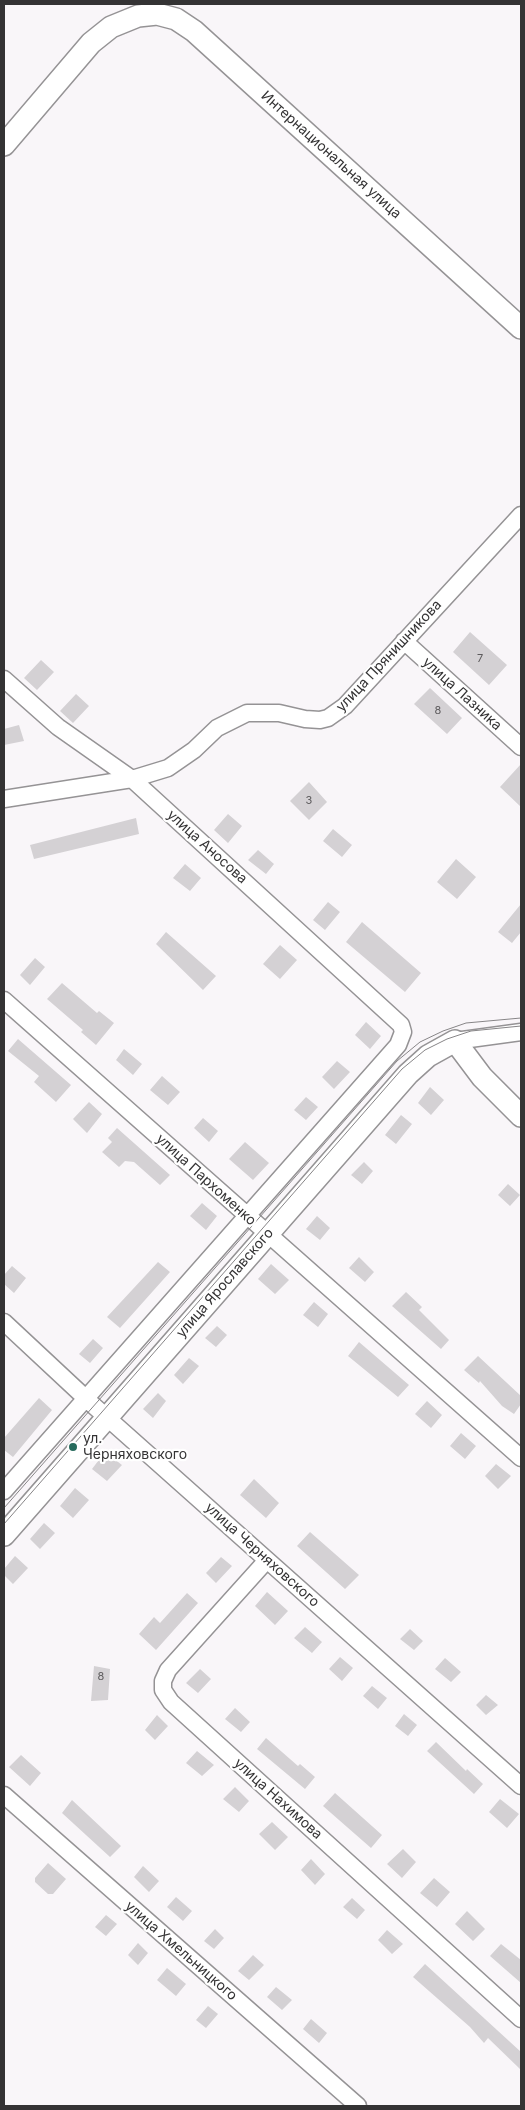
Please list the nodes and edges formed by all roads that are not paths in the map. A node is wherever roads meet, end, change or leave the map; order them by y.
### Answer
1 (136, 10) edge
2 (4, 145) edge
3 (521, 328) edge
4 (521, 515) edge
5 (404, 640) junction
6 (4, 679) edge
7 (521, 747) edge
8 (132, 779) junction
9 (4, 799) edge
10 (4, 1000) edge
11 (521, 1032) edge
12 (455, 1041) junction
13 (521, 1116) edge
14 (246, 1215) junction
15 (267, 1234) junction
16 (4, 1322) edge
17 (85, 1398) junction
18 (108, 1419) junction
19 (521, 1458) edge
20 (4, 1491) edge
21 (4, 1535) edge
22 (267, 1560) junction
23 (521, 1786) edge
24 (4, 1795) edge
25 (521, 2019) edge
26 (358, 2106) edge

1 - 2 street
1 - 3 street, Интернациональная улица
4 - 5 street, улица Прянишникова
5 - 7 street, улица Лазника
5 - 8 street, улица Прянишникова
6 - 8 street, улица Аносова
8 - 9 street, улица Прянишникова
8 - 14 street, улица Аносова
10 - 14 street, улица Пархоменко
11 - 12 street
12 - 13 street
12 - 15 street, улица Ярославского
14 - 15 street, улица Пархоменко
14 - 17 street
15 - 18 street, улица Ярославского
15 - 19 street, улица Пархоменко
16 - 17 street, улица Черняховского
17 - 18 street, улица Черняховского
17 - 20 street
18 - 21 street, улица Ярославского
18 - 22 street, улица Черняховского
22 - 23 street, улица Черняховского
22 - 25 street, улица Нахимова
24 - 26 street, улица Хмельницкого

